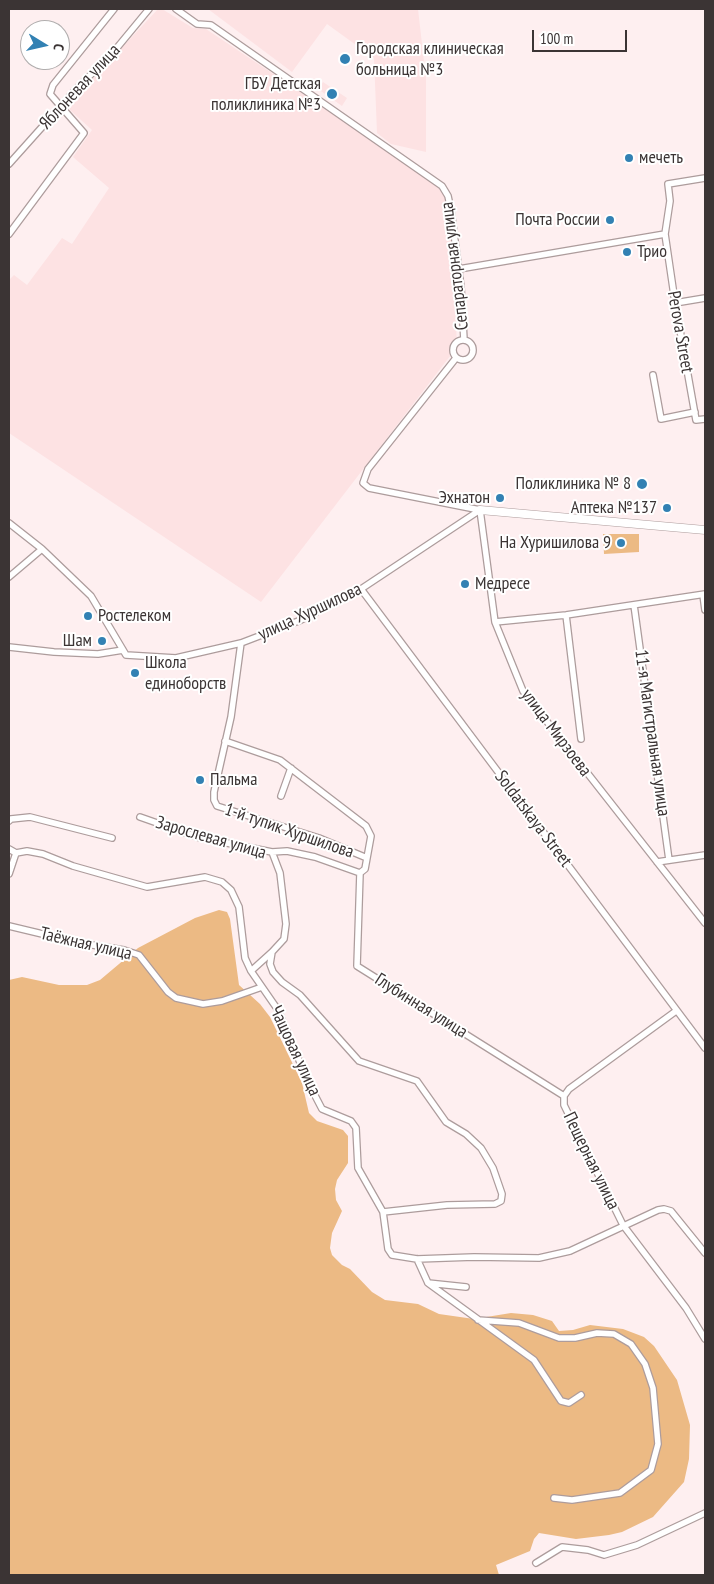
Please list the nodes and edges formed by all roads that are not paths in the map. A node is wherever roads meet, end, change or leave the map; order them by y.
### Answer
1 (114, 9) edge
2 (150, 9) edge
3 (176, 9) edge
4 (61, 108) junction
5 (9, 164) edge
6 (705, 178) edge
7 (9, 234) edge
8 (665, 234) junction
9 (459, 269) junction
10 (705, 298) edge
11 (675, 304) junction
12 (464, 340) junction
13 (456, 358) junction
14 (653, 375) dead end
15 (694, 412) junction
16 (705, 419) edge
17 (480, 510) junction
18 (9, 524) edge
19 (705, 530) edge
20 (42, 549) junction
21 (9, 577) edge
22 (361, 589) junction
23 (704, 594) edge
24 (634, 605) junction
25 (705, 610) edge
26 (566, 615) junction
27 (495, 622) junction
28 (241, 643) junction
29 (9, 647) edge
30 (123, 650) junction
31 (581, 739) dead end
32 (225, 741) junction
33 (291, 768) junction
34 (281, 796) dead end
35 (140, 817) dead end
36 (9, 821) edge
37 (112, 838) dead end
38 (9, 850) edge
39 (272, 852) junction
40 (16, 853) junction
41 (705, 855) edge
42 (368, 858) junction
43 (669, 860) junction
44 (657, 862) junction
45 (360, 873) junction
46 (9, 874) edge
47 (705, 912) edge
48 (698, 913) junction
49 (705, 923) edge
50 (9, 926) edge
51 (272, 952) junction
52 (251, 971) junction
53 (262, 987) junction
54 (676, 1011) junction
55 (705, 1048) edge
56 (564, 1096) junction
57 (383, 1212) junction
58 (623, 1226) junction
59 (705, 1253) edge
60 (417, 1259) junction
61 (428, 1283) junction
62 (466, 1287) dead end
63 (478, 1320) junction
64 (705, 1339) edge
65 (581, 1395) dead end
66 (554, 1498) dead end
67 (705, 1513) edge
68 (536, 1563) dead end

1 - 4 street
2 - 4 street, Яблоневая улица
3 - 9 street, Сепараторная улица
4 - 5 street, Яблоневая улица
4 - 7 street
6 - 8 street, Perova Street
8 - 9 street
8 - 11 street, Perova Street
9 - 12 street, Сепараторная улица
10 - 11 street
11 - 15 street, Perova Street
12 - 13 street
12 - 13 street
13 - 17 street
14 - 15 street
15 - 16 street
17 - 19 street
17 - 22 street, улица Хуршилова
17 - 27 street, улица Мирзоева
18 - 20 street
20 - 21 street
20 - 30 street
22 - 28 street, улица Хуршилова
22 - 54 street, Soldatskaya Street
23 - 24 street
23 - 25 street
24 - 26 street
24 - 43 street, 11-я Магистральная улица
26 - 27 street
26 - 31 street
27 - 44 street, улица Мирзоева
28 - 30 street, улица Хуршилова
28 - 32 street, 1-й тупик Хуршилова
29 - 30 street
32 - 33 street, 1-й тупик Хуршилова
32 - 42 street, 1-й тупик Хуршилова
33 - 34 street
33 - 42 street, 1-й тупик Хуршилова
35 - 39 street, Зарослевая улица
36 - 37 street
38 - 40 street
39 - 45 street, 1-й тупик Хуршилова
39 - 51 street, Зарослевая улица
40 - 46 street
40 - 52 street, Чащовая улица
41 - 43 street
42 - 45 street, 1-й тупик Хуршилова
43 - 44 street
44 - 48 street, улица Мирзоева
45 - 56 street, Глубинная улица
47 - 48 street
48 - 49 street, улица Мирзоева
50 - 53 street, Таёжная улица
51 - 52 street, Зарослевая улица
51 - 57 street
52 - 53 street, Чащовая улица
53 - 57 street, Чащовая улица
54 - 55 street, Soldatskaya Street
54 - 56 street, Пещерная улица
56 - 58 street, Пещерная улица
57 - 60 street, Чащовая улица
58 - 59 street, Чащовая улица
58 - 60 street, Чащовая улица
58 - 64 street, Пещерная улица
60 - 61 street
61 - 62 street
61 - 63 street
63 - 65 street
63 - 66 street
67 - 68 street

